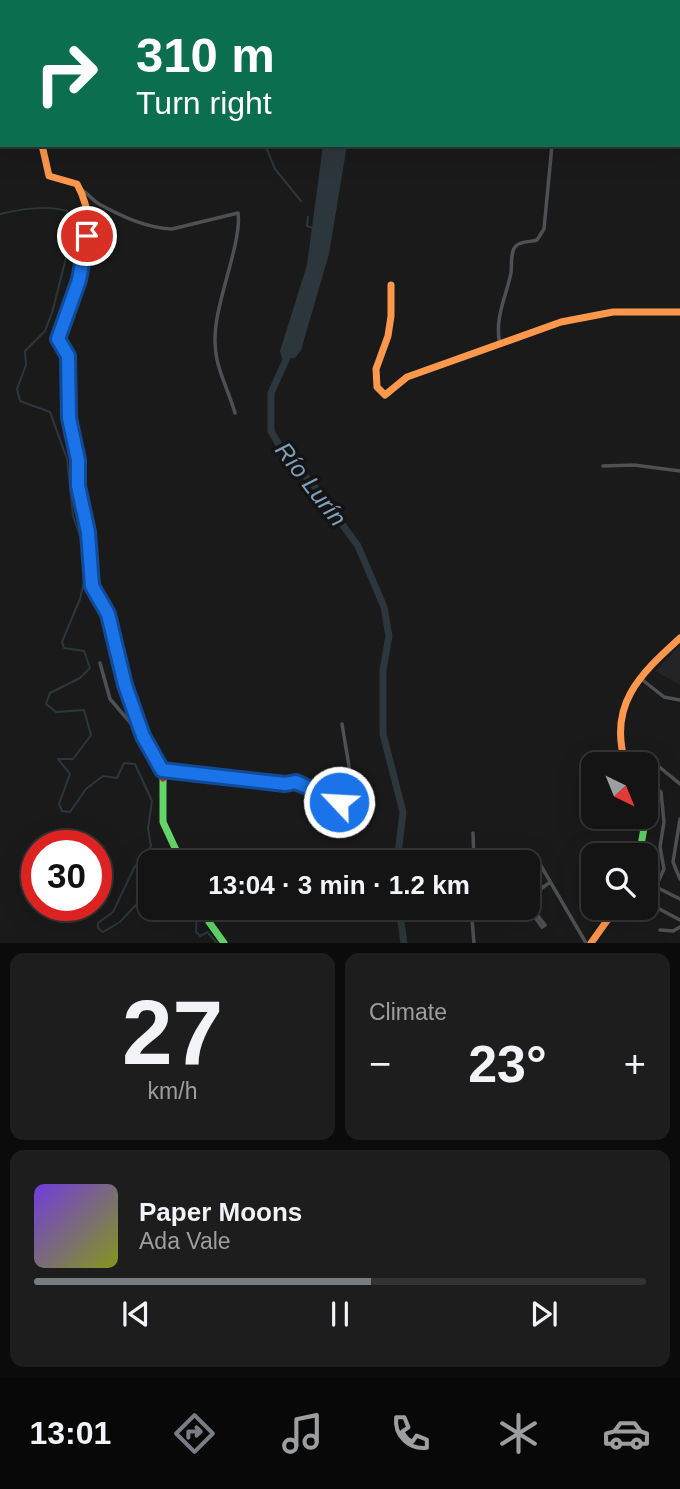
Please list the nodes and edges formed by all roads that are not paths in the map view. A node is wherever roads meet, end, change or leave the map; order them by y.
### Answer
1 (42, 147) edge
2 (552, 147) edge
3 (82, 190) junction
4 (391, 285) dead end
5 (680, 312) edge
6 (500, 344) junction
7 (235, 413) dead end
8 (603, 466) dead end
9 (680, 471) edge
10 (680, 638) edge
11 (100, 663) dead end
12 (640, 678) junction
13 (680, 700) edge
14 (342, 724) dead end
15 (143, 736) junction
16 (621, 752) edge
17 (658, 766) edge
18 (162, 770) junction
19 (680, 784) edge
20 (658, 791) edge
21 (680, 819) edge
22 (473, 834) dead end
23 (176, 850) edge
24 (474, 850) edge
25 (540, 865) edge
26 (680, 879) edge
27 (658, 881) edge
28 (550, 882) junction
29 (658, 888) edge
30 (540, 889) edge
31 (680, 899) edge
32 (658, 911) edge
33 (540, 918) edge
34 (208, 920) edge
35 (472, 920) edge
36 (537, 920) edge
37 (607, 920) edge
38 (680, 920) edge
39 (680, 927) edge
40 (660, 930) dead end
41 (673, 931) junction
42 (680, 936) edge
43 (225, 943) edge
44 (474, 943) edge
45 (586, 943) edge
46 (591, 943) edge

1 - 3 street
2 - 6 street
3 - 7 street
3 - 15 street
4 - 6 street
5 - 6 street
8 - 9 street
10 - 12 street
11 - 15 street
12 - 13 street
12 - 16 street
14 - 18 street
15 - 18 street
17 - 19 street
18 - 23 street
20 - 27 street
21 - 26 street
22 - 24 street
25 - 28 street
28 - 30 street
28 - 45 street
29 - 31 street
32 - 38 street
33 - 36 street
34 - 43 street
35 - 44 street
37 - 46 street
39 - 41 street
40 - 41 street
41 - 42 street

